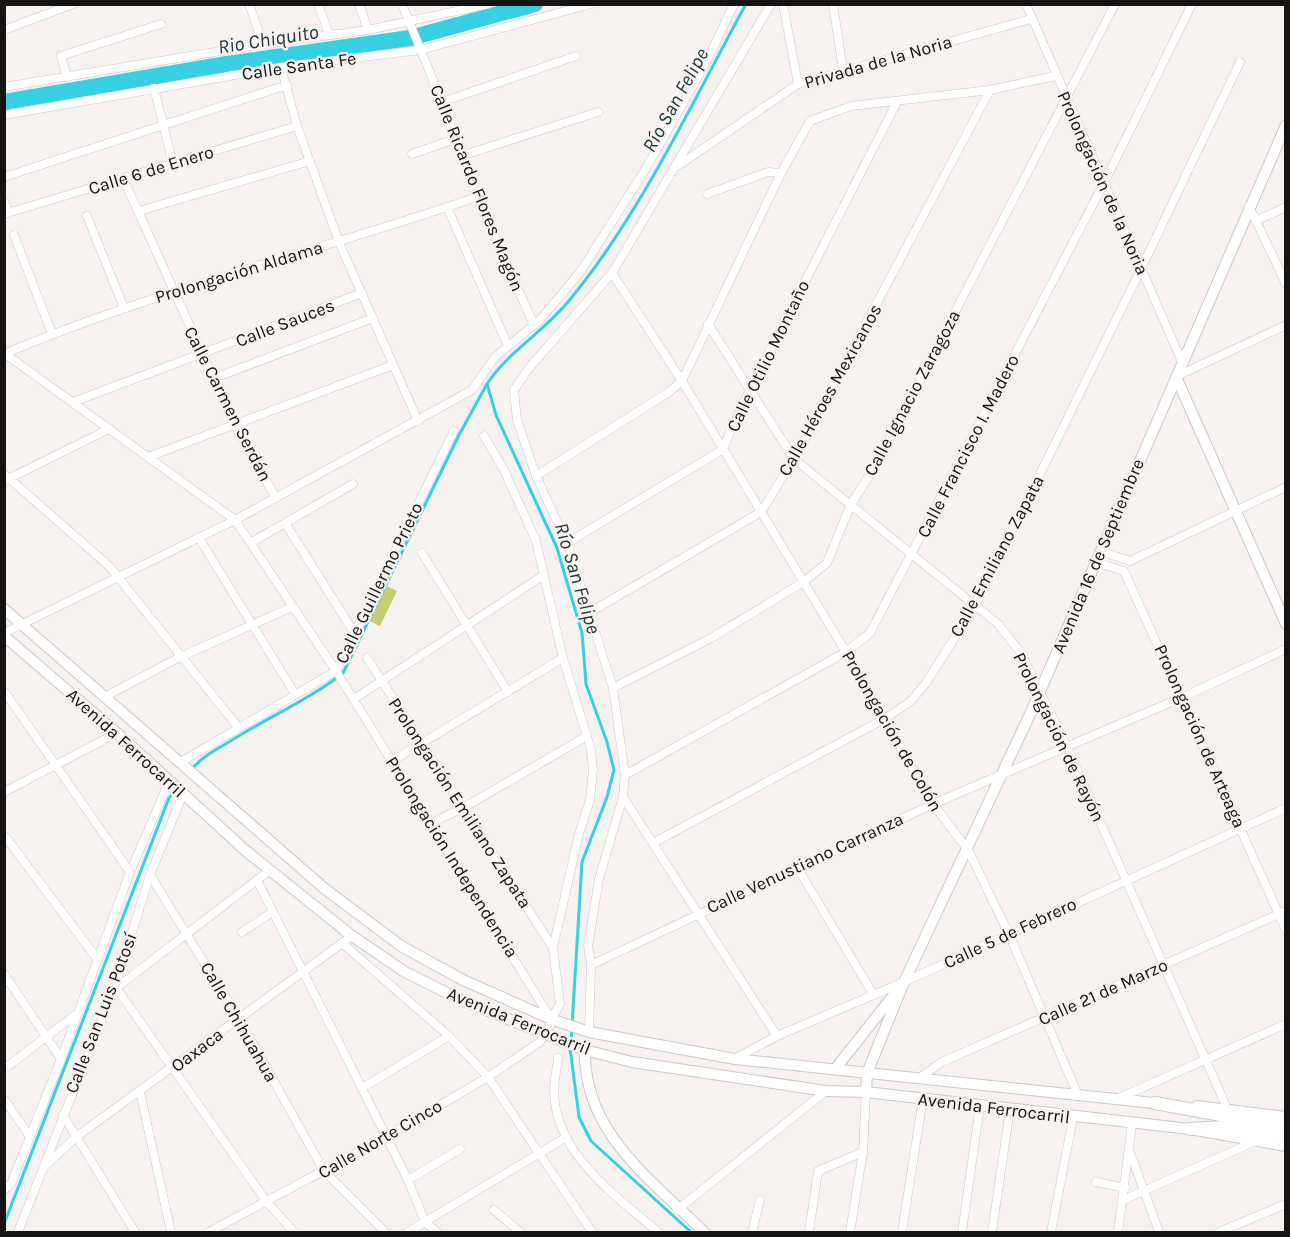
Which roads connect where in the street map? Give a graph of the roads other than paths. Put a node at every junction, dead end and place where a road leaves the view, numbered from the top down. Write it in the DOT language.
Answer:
graph roads {
  1 [pos="73,4"];
  2 [pos="249,4"];
  3 [pos="318,4"];
  4 [pos="359,4"];
  5 [pos="402,4"];
  6 [pos="489,4"];
  7 [pos="591,4"];
  8 [pos="734,4"];
  9 [pos="771,4"];
  10 [pos="783,4"];
  11 [pos="833,4"];
  12 [pos="1026,4"];
  13 [pos="1115,4"];
  14 [pos="1192,4"];
  15 [pos="461,8"];
  16 [pos="1031,19"];
  17 [pos="161,24"];
  18 [pos="410,24"];
  19 [pos="4,30"];
  20 [pos="368,30"];
  21 [pos="329,34"];
  22 [pos="262,44"];
  23 [pos="419,45"];
  24 [pos="576,56"];
  25 [pos="1240,62"];
  26 [pos="281,67"];
  27 [pos="843,70"];
  28 [pos="1055,76"];
  29 [pos="67,77"];
  30 [pos="798,84"];
  31 [pos="287,85"];
  32 [pos="4,87"];
  33 [pos="154,88"];
  34 [pos="990,90"];
  35 [pos="1067,98"];
  36 [pos="442,102"];
  37 [pos="897,102"];
  38 [pos="598,112"];
  39 [pos="4,115"];
  40 [pos="1286,125"];
  41 [pos="297,126"];
  42 [pos="162,127"];
  43 [pos="455,140"];
  44 [pos="412,154"];
  45 [pos="461,156"];
  46 [pos="310,161"];
  47 [pos="173,164"];
  48 [pos="677,167"];
  49 [pos="782,173"];
  50 [pos="4,177"];
  51 [pos="123,178"];
  52 [pos="1105,181"];
  53 [pos="707,194"];
  54 [pos="477,197"];
  55 [pos="4,201"];
  56 [pos="1249,206"];
  57 [pos="447,207"];
  58 [pos="1286,207"];
  59 [pos="139,211"];
  60 [pos="6,214"];
  61 [pos="87,216"];
  62 [pos="1256,221"];
  63 [pos="14,235"];
  64 [pos="339,242"];
  65 [pos="1140,271"];
  66 [pos="612,273"];
  67 [pos="1286,284"];
  68 [pos="172,291"];
  69 [pos="362,293"];
  70 [pos="124,308"];
  71 [pos="373,318"];
  72 [pos="708,324"];
  73 [pos="534,325"];
  74 [pos="1286,326"];
  75 [pos="52,334"];
  76 [pos="508,346"];
  77 [pos="5,354"];
  78 [pos="201,355"];
  79 [pos="1182,362"];
  80 [pos="393,365"];
  81 [pos="1176,377"];
  82 [pos="212,379"];
  83 [pos="682,381"];
  84 [pos="750,389"];
  85 [pos="73,402"];
  86 [pos="418,421"];
  87 [pos="235,426"];
  88 [pos="109,429"];
  89 [pos="454,431"];
  90 [pos="484,436"];
  91 [pos="722,450"];
  92 [pos="148,457"];
  93 [pos="794,459"];
  94 [pos="536,476"];
  95 [pos="6,478"];
  96 [pos="352,484"];
  97 [pos="1286,487"];
  98 [pos="276,498"];
  99 [pos="850,506"];
  100 [pos="1234,511"];
  101 [pos="761,512"];
  102 [pos="236,520"];
  103 [pos="285,523"];
  104 [pos="199,538"];
  105 [pos="252,542"];
  106 [pos="567,543"];
  107 [pos="1100,551"];
  108 [pos="422,553"];
  109 [pos="911,555"];
  110 [pos="1095,562"];
  111 [pos="544,575"];
  112 [pos="118,578"];
  113 [pos="802,583"];
  114 [pos="975,606"];
  115 [pos="292,607"];
  116 [pos="4,609"];
  117 [pos="589,613"];
  118 [pos="1286,624"];
  119 [pos="22,625"];
  120 [pos="467,625"];
  121 [pos="253,626"];
  122 [pos="355,633"];
  123 [pos="4,635"];
  124 [pos="1286,649"];
  125 [pos="846,652"];
  126 [pos="180,657"];
  127 [pos="367,658"];
  128 [pos="563,658"];
  129 [pos="339,675"];
  130 [pos="381,681"];
  131 [pos="613,688"];
  132 [pos="4,691"];
  133 [pos="1040,691"];
  134 [pos="508,692"];
  135 [pos="295,694"];
  136 [pos="106,696"];
  137 [pos="1183,697"];
  138 [pos="354,699"];
  139 [pos="884,719"];
  140 [pos="238,727"];
  141 [pos="117,733"];
  142 [pos="586,736"];
  143 [pos="420,745"];
  144 [pos="1066,747"];
  145 [pos="392,761"];
  146 [pos="57,764"];
  147 [pos="187,768"];
  148 [pos="625,775"];
  149 [pos="1002,776"];
  150 [pos="176,788"];
  151 [pos="4,792"];
  152 [pos="623,797"];
  153 [pos="933,804"];
  154 [pos="463,808"];
  155 [pos="1286,808"];
  156 [pos="431,823"];
  157 [pos="1242,828"];
  158 [pos="4,835"];
  159 [pos="653,843"];
  160 [pos="968,850"];
  161 [pos="797,867"];
  162 [pos="270,870"];
  163 [pos="130,872"];
  164 [pos="150,875"];
  165 [pos="257,880"];
  166 [pos="1125,880"];
  167 [pos="699,912"];
  168 [pos="1282,912"];
  169 [pos="271,913"];
  170 [pos="1286,930"];
  171 [pos="242,932"];
  172 [pos="188,933"];
  173 [pos="1009,934"];
  174 [pos="352,936"];
  175 [pos="342,943"];
  176 [pos="553,948"];
  177 [pos="98,960"];
  178 [pos="1162,964"];
  179 [pos="591,965"];
  180 [pos="301,971"];
  181 [pos="4,974"];
  182 [pos="904,982"];
  183 [pos="116,987"];
  184 [pos="873,994"];
  185 [pos="76,1014"];
  186 [pos="1046,1018"];
  187 [pos="239,1019"];
  188 [pos="551,1019"];
  189 [pos="1286,1024"];
  190 [pos="584,1030"];
  191 [pos="449,1036"];
  192 [pos="546,1036"];
  193 [pos="777,1036"];
  194 [pos="48,1038"];
  195 [pos="581,1049"];
  196 [pos="558,1058"];
  197 [pos="1205,1058"];
  198 [pos="61,1059"];
  199 [pos="735,1059"];
  200 [pos="173,1068"];
  201 [pos="836,1068"];
  202 [pos="4,1069"];
  203 [pos="867,1073"];
  204 [pos="488,1077"];
  205 [pos="922,1077"];
  206 [pos="362,1088"];
  207 [pos="140,1092"];
  208 [pos="826,1092"];
  209 [pos="866,1092"];
  210 [pos="1077,1094"];
  211 [pos="924,1098"];
  212 [pos="1119,1098"];
  213 [pos="4,1099"];
  214 [pos="1155,1103"];
  215 [pos="980,1106"];
  216 [pos="1010,1108"];
  217 [pos="1227,1108"];
  218 [pos="63,1115"];
  219 [pos="1286,1117"];
  220 [pos="1073,1118"];
  221 [pos="1132,1124"];
  222 [pos="1286,1127"];
  223 [pos="1190,1129"];
  224 [pos="29,1135"];
  225 [pos="1286,1135"];
  226 [pos="76,1137"];
  227 [pos="386,1137"];
  228 [pos="565,1138"];
  229 [pos="1256,1142"];
  230 [pos="1286,1146"];
  231 [pos="460,1149"];
  232 [pos="863,1152"];
  233 [pos="1130,1152"];
  234 [pos="539,1155"];
  235 [pos="43,1167"];
  236 [pos="324,1171"];
  237 [pos="408,1180"];
  238 [pos="1096,1182"];
  239 [pos="1125,1188"];
  240 [pos="4,1190"];
  241 [pos="1145,1191"];
  242 [pos="760,1200"];
  243 [pos="1123,1200"];
  244 [pos="266,1201"];
  245 [pos="1286,1204"];
  246 [pos="494,1210"];
  247 [pos="677,1210"];
  248 [pos="425,1222"];
  249 [pos="655,1232"];
  250 [pos="18,1233"];
  251 [pos="135,1233"];
  252 [pos="171,1233"];
  253 [pos="209,1233"];
  254 [pos="294,1233"];
  255 [pos="385,1233"];
  256 [pos="408,1233"];
  257 [pos="437,1233"];
  258 [pos="520,1233"];
  259 [pos="592,1233"];
  260 [pos="704,1233"];
  261 [pos="752,1233"];
  262 [pos="809,1233"];
  263 [pos="850,1233"];
  264 [pos="902,1233"];
  265 [pos="962,1233"];
  266 [pos="992,1233"];
  267 [pos="1051,1233"];
  268 [pos="1118,1233"];
  269 [pos="1159,1233"];
  270 [pos="1219,1233"];
  1 -- 19 [label="street"];
  2 -- 22 [label="street"];
  3 -- 21 [label="street"];
  4 -- 20 [label="street"];
  5 -- 18 [label="street"];
  6 -- 15 [label="street"];
  7 -- 23 [label="street, Calle Santa Fe"];
  8 -- 73 [label="street"];
  9 -- 48 [label="street"];
  10 -- 30 [label="street"];
  11 -- 27 [label="street"];
  12 -- 16 [label="street, Prolongación de la Noria"];
  13 -- 35 [label="street, Calle Ignacio Zaragoza"];
  14 -- 52 [label="street, Calle Francisco I. Madero"];
  15 -- 18 [label="street"];
  16 -- 27 [label="street, Privada de la Noria"];
  16 -- 28 [label="street, Prolongación de la Noria"];
  17 -- 29 [label="street"];
  18 -- 20 [label="street"];
  18 -- 23 [label="street, Calle Ricardo Flores Magón"];
  20 -- 21 [label="street"];
  21 -- 22 [label="street"];
  22 -- 29 [label="street"];
  23 -- 26 [label="street, Calle Santa Fe"];
  23 -- 36 [label="street, Calle Ricardo Flores Magón"];
  24 -- 36 [label="street"];
  25 -- 65 [label="street, Calle Emiliano Zapata"];
  26 -- 31 [label="street"];
  26 -- 33 [label="street, Calle Santa Fe"];
  27 -- 30 [label="street, Privada de la Noria"];
  28 -- 34 [label="street"];
  28 -- 35 [label="street, Prolongación de la Noria"];
  29 -- 32 [label="street"];
  30 -- 48 [label="street, Privada de la Noria"];
  31 -- 41 [label="street"];
  31 -- 42 [label="street"];
  33 -- 39 [label="street, Calle Santa Fe"];
  33 -- 42 [label="street"];
  34 -- 37 [label="street"];
  34 -- 93 [label="street, Calle Héroes Mexicanos"];
  35 -- 52 [label="street, Prolongación de la Noria"];
  35 -- 99 [label="street, Calle Ignacio Zaragoza"];
  36 -- 43 [label="street, Calle Ricardo Flores Magón"];
  37 -- 49 [label="street"];
  37 -- 84 [label="street, Calle Otilio Montaño"];
  38 -- 45 [label="street"];
  40 -- 56 [label="main road, Avenida 16 de Septiembre"];
  41 -- 46 [label="street"];
  41 -- 47 [label="street, Calle 6 de Enero"];
  42 -- 47 [label="street"];
  42 -- 50 [label="street"];
  43 -- 44 [label="street"];
  43 -- 45 [label="street, Calle Ricardo Flores Magón"];
  45 -- 54 [label="street, Calle Ricardo Flores Magón"];
  46 -- 59 [label="street"];
  46 -- 64 [label="street"];
  47 -- 51 [label="street, Calle 6 de Enero"];
  48 -- 66 [label="street"];
  49 -- 53 [label="street"];
  49 -- 72 [label="street"];
  51 -- 59 [label="street, Calle Carmen Serdán"];
  51 -- 60 [label="street, Calle 6 de Enero"];
  52 -- 65 [label="street, Prolongación de la Noria"];
  52 -- 109 [label="street, Calle Francisco I. Madero"];
  54 -- 57 [label="street, Prolongación Aldama"];
  54 -- 73 [label="street, Calle Ricardo Flores Magón"];
  55 -- 60 [label="street"];
  56 -- 62 [label="street"];
  56 -- 79 [label="main road, Avenida 16 de Septiembre"];
  57 -- 64 [label="street, Prolongación Aldama"];
  57 -- 76 [label="street"];
  58 -- 62 [label="street"];
  59 -- 68 [label="street, Calle Carmen Serdán"];
  61 -- 70 [label="street"];
  62 -- 67 [label="street"];
  63 -- 75 [label="street"];
  64 -- 68 [label="street, Prolongación Aldama"];
  64 -- 69 [label="street"];
  65 -- 79 [label="street, Prolongación de la Noria"];
  65 -- 114 [label="street, Calle Emiliano Zapata"];
  66 -- 83 [label="street, Prolongación de Colón"];
  66 -- 94 [label="street"];
  68 -- 70 [label="street, Prolongación Aldama"];
  68 -- 78 [label="street, Calle Carmen Serdán"];
  69 -- 71 [label="street"];
  69 -- 78 [label="street, Calle Sauces"];
  70 -- 75 [label="street, Prolongación Aldama"];
  71 -- 80 [label="street"];
  71 -- 82 [label="street"];
  72 -- 83 [label="street"];
  72 -- 84 [label="street, Prolongación de Rayón"];
  73 -- 76 [label="street"];
  74 -- 81 [label="street"];
  75 -- 77 [label="street, Prolongación Aldama"];
  76 -- 86 [label="street"];
  77 -- 85 [label="street, Prolongación Independencia"];
  78 -- 82 [label="street, Calle Carmen Serdán"];
  78 -- 85 [label="street, Calle Sauces"];
  79 -- 81 [label="main road, Avenida 16 de Septiembre"];
  80 -- 86 [label="street"];
  80 -- 87 [label="street"];
  81 -- 100 [label="main road"];
  81 -- 107 [label="main road, Avenida 16 de Septiembre"];
  82 -- 87 [label="street, Calle Carmen Serdán"];
  83 -- 91 [label="street, Prolongación de Colón"];
  83 -- 94 [label="street"];
  84 -- 91 [label="street, Calle Otilio Montaño"];
  84 -- 93 [label="street, Prolongación de Rayón"];
  85 -- 88 [label="street, Prolongación Independencia"];
  86 -- 98 [label="street"];
  87 -- 92 [label="street"];
  87 -- 98 [label="street, Calle Carmen Serdán"];
  88 -- 92 [label="street, Prolongación Independencia"];
  88 -- 95 [label="street"];
  89 -- 122 [label="street, Calle Guillermo Prieto"];
  90 -- 111 [label="street"];
  91 -- 101 [label="street, Prolongación de Colón"];
  91 -- 106 [label="street, Calle Otilio Montaño"];
  92 -- 102 [label="street, Prolongación Independencia"];
  93 -- 99 [label="street, Prolongación de Rayón"];
  93 -- 101 [label="street, Calle Héroes Mexicanos"];
  94 -- 106 [label="street"];
  95 -- 112 [label="street"];
  96 -- 103 [label="street"];
  97 -- 100 [label="street"];
  98 -- 102 [label="street"];
  99 -- 109 [label="street, Prolongación de Rayón"];
  99 -- 113 [label="street, Calle Ignacio Zaragoza"];
  100 -- 107 [label="street"];
  100 -- 118 [label="main road"];
  101 -- 113 [label="street, Prolongación de Colón"];
  101 -- 117 [label="street, Calle Héroes Mexicanos"];
  102 -- 104 [label="street"];
  102 -- 105 [label="street, Prolongación Independencia"];
  103 -- 105 [label="street"];
  103 -- 122 [label="street"];
  104 -- 112 [label="street"];
  104 -- 121 [label="street"];
  105 -- 115 [label="street, Prolongación Independencia"];
  106 -- 117 [label="street"];
  107 -- 110 [label="main road, Avenida 16 de Septiembre"];
  108 -- 120 [label="street"];
  109 -- 114 [label="street, Prolongación de Rayón"];
  109 -- 125 [label="street, Calle Francisco I. Madero"];
  110 -- 133 [label="main road, Avenida 16 de Septiembre"];
  110 -- 137 [label="street, Prolongación de Arteaga"];
  111 -- 120 [label="street"];
  111 -- 128 [label="street"];
  112 -- 119 [label="street"];
  112 -- 126 [label="street"];
  113 -- 125 [label="street, Prolongación de Colón"];
  113 -- 131 [label="street, Calle Ignacio Zaragoza"];
  114 -- 133 [label="street, Prolongación de Rayón"];
  114 -- 139 [label="street, Calle Emiliano Zapata"];
  115 -- 121 [label="street"];
  115 -- 129 [label="street, Prolongación Independencia"];
  116 -- 119 [label="main road, Avenida Ferrocarril"];
  117 -- 131 [label="street"];
  119 -- 123 [label="street"];
  119 -- 136 [label="main road, Avenida Ferrocarril"];
  120 -- 130 [label="street"];
  120 -- 134 [label="street"];
  121 -- 126 [label="street"];
  121 -- 135 [label="street"];
  122 -- 129 [label="street, Calle Guillermo Prieto"];
  123 -- 141 [label="main road, Avenida Ferrocarril"];
  124 -- 137 [label="street, Calle Venustiano Carranza"];
  125 -- 139 [label="street, Prolongación de Colón"];
  125 -- 148 [label="street, Calle Francisco I. Madero"];
  126 -- 136 [label="street"];
  126 -- 140 [label="street"];
  127 -- 130 [label="street, Prolongación Emiliano Zapata"];
  128 -- 134 [label="street"];
  128 -- 142 [label="street"];
  129 -- 135 [label="street, Calle Guillermo Prieto"];
  129 -- 138 [label="street, Prolongación Independencia"];
  130 -- 138 [label="street"];
  130 -- 143 [label="street, Prolongación Emiliano Zapata"];
  131 -- 148 [label="street"];
  132 -- 146 [label="street"];
  133 -- 144 [label="street, Prolongación de Rayón"];
  133 -- 149 [label="main road, Avenida 16 de Septiembre"];
  134 -- 143 [label="street"];
  135 -- 140 [label="street, Calle Guillermo Prieto"];
  136 -- 147 [label="main road, Avenida Ferrocarril"];
  137 -- 144 [label="street, Calle Venustiano Carranza"];
  137 -- 157 [label="street, Prolongación de Arteaga"];
  138 -- 145 [label="street, Prolongación Independencia"];
  139 -- 153 [label="street, Prolongación de Colón"];
  139 -- 159 [label="street, Calle Emiliano Zapata"];
  140 -- 147 [label="street, Calle Guillermo Prieto"];
  141 -- 146 [label="street"];
  141 -- 150 [label="main road, Avenida Ferrocarril"];
  142 -- 154 [label="street"];
  142 -- 176 [label="street"];
  143 -- 145 [label="street"];
  143 -- 154 [label="street, Prolongación Emiliano Zapata"];
  144 -- 149 [label="street, Calle Venustiano Carranza"];
  144 -- 166 [label="street, Prolongación de Rayón"];
  145 -- 156 [label="street, Prolongación Independencia"];
  146 -- 151 [label="street"];
  146 -- 163 [label="street"];
  147 -- 188 [label="main road, Avenida Ferrocarril"];
  148 -- 152 [label="street"];
  149 -- 153 [label="street, Calle Venustiano Carranza"];
  149 -- 160 [label="main road, Avenida 16 de Septiembre"];
  150 -- 162 [label="main road, Avenida Ferrocarril"];
  150 -- 163 [label="street, Calle San Luis Potosí"];
  150 -- 164 [label="street, Calle San Luis Potosí"];
  152 -- 159 [label="street"];
  152 -- 179 [label="street"];
  153 -- 160 [label="street, Prolongación de Colón"];
  153 -- 161 [label="street, Calle Venustiano Carranza"];
  154 -- 156 [label="street"];
  154 -- 176 [label="street, Prolongación Emiliano Zapata"];
  155 -- 157 [label="street, Calle 5 de Febrero"];
  156 -- 188 [label="street, Prolongación Independencia"];
  157 -- 166 [label="street, Calle 5 de Febrero"];
  157 -- 168 [label="street, Prolongación de Arteaga"];
  158 -- 177 [label="street"];
  159 -- 167 [label="street"];
  160 -- 173 [label="street, Prolongación de Colón"];
  160 -- 182 [label="main road, Avenida 16 de Septiembre"];
  161 -- 167 [label="street, Calle Venustiano Carranza"];
  161 -- 184 [label="street"];
  162 -- 165 [label="street"];
  162 -- 174 [label="main road, Avenida Ferrocarril"];
  163 -- 177 [label="street, Calle San Luis Potosí"];
  164 -- 172 [label="street, Calle Chihuahua"];
  164 -- 183 [label="street, Calle San Luis Potosí"];
  165 -- 169 [label="street"];
  165 -- 172 [label="street"];
  166 -- 173 [label="street, Calle 5 de Febrero"];
  166 -- 178 [label="street, Prolongación de Rayón"];
  167 -- 179 [label="street, Calle Venustiano Carranza"];
  167 -- 193 [label="street"];
  168 -- 170 [label="street, Prolongación de Arteaga"];
  168 -- 178 [label="street, Calle 21 de Marzo"];
  169 -- 171 [label="street"];
  169 -- 180 [label="street"];
  172 -- 183 [label="street"];
  172 -- 187 [label="street, Calle Chihuahua"];
  173 -- 182 [label="street, Calle 5 de Febrero"];
  173 -- 186 [label="street, Prolongación de Colón"];
  174 -- 175 [label="street, Oaxaca"];
  174 -- 192 [label="main road, Avenida Ferrocarril"];
  175 -- 180 [label="street, Oaxaca"];
  175 -- 191 [label="street"];
  176 -- 188 [label="street"];
  177 -- 185 [label="street, Calle San Luis Potosí"];
  178 -- 186 [label="street, Calle 21 de Marzo"];
  178 -- 197 [label="street, Prolongación de Rayón"];
  179 -- 190 [label="street"];
  180 -- 187 [label="street, Oaxaca"];
  180 -- 206 [label="street"];
  181 -- 194 [label="street"];
  182 -- 184 [label="street, Calle 5 de Febrero"];
  182 -- 201 [label="main road, Avenida 16 de Septiembre"];
  182 -- 203 [label="main road, Avenida 16 de Septiembre"];
  183 -- 200 [label="street"];
  183 -- 218 [label="street, Calle San Luis Potosí"];
  184 -- 193 [label="street, Calle 5 de Febrero"];
  185 -- 194 [label="street"];
  185 -- 198 [label="street, Calle San Luis Potosí"];
  186 -- 205 [label="street, Calle 21 de Marzo"];
  186 -- 210 [label="street, Prolongación de Colón"];
  187 -- 200 [label="street, Oaxaca"];
  187 -- 236 [label="street, Calle Chihuahua"];
  188 -- 190 [label="main road, Avenida Ferrocarril"];
  188 -- 192 [label="street"];
  189 -- 197 [label="street"];
  190 -- 199 [label="main road, Avenida Ferrocarril"];
  191 -- 204 [label="street"];
  191 -- 206 [label="street"];
  192 -- 195 [label="main road, Avenida Ferrocarril"];
  192 -- 204 [label="street, Calle Norte Cinco"];
  193 -- 199 [label="street, Calle 5 de Febrero"];
  194 -- 198 [label="street"];
  194 -- 202 [label="street"];
  195 -- 208 [label="main road, Avenida Ferrocarril"];
  195 -- 247 [label="main road"];
  196 -- 228 [label="street"];
  197 -- 212 [label="street"];
  197 -- 217 [label="street, Prolongación de Rayón"];
  198 -- 224 [label="street, Calle San Luis Potosí"];
  199 -- 201 [label="main road, Avenida Ferrocarril"];
  200 -- 207 [label="street, Oaxaca"];
  200 -- 244 [label="street"];
  201 -- 203 [label="main road, Avenida Ferrocarril"];
  203 -- 205 [label="main road, Avenida Ferrocarril"];
  203 -- 209 [label="main road, Avenida 16 de Septiembre"];
  204 -- 227 [label="street, Calle Norte Cinco"];
  204 -- 234 [label="street"];
  205 -- 210 [label="main road, Avenida Ferrocarril"];
  206 -- 227 [label="street"];
  207 -- 226 [label="street, Oaxaca"];
  207 -- 252 [label="street"];
  208 -- 209 [label="main road, Avenida Ferrocarril"];
  208 -- 247 [label="street"];
  209 -- 211 [label="main road, Avenida Ferrocarril"];
  209 -- 232 [label="street"];
  210 -- 212 [label="main road, Avenida Ferrocarril"];
  211 -- 215 [label="main road, Avenida Ferrocarril"];
  211 -- 264 [label="street"];
  212 -- 214 [label="main road, Avenida Ferrocarril"];
  213 -- 224 [label="street"];
  214 -- 217 [label="main road, Avenida Ferrocarril"];
  214 -- 222 [label="main road, Avenida Ferrocarril"];
  215 -- 216 [label="main road, Avenida Ferrocarril"];
  215 -- 265 [label="street"];
  216 -- 220 [label="main road, Avenida Ferrocarril"];
  216 -- 266 [label="street"];
  217 -- 219 [label="main road, Avenida Ferrocarril"];
  218 -- 226 [label="street"];
  218 -- 235 [label="street, Calle San Luis Potosí"];
  220 -- 221 [label="main road, Avenida Ferrocarril"];
  220 -- 267 [label="street"];
  221 -- 223 [label="main road, Avenida Ferrocarril"];
  221 -- 233 [label="street"];
  223 -- 225 [label="main road, Avenida Ferrocarril"];
  223 -- 229 [label="main road, Avenida Ferrocarril"];
  224 -- 240 [label="street, Calle San Luis Potosí"];
  226 -- 235 [label="street, Oaxaca"];
  226 -- 251 [label="street"];
  227 -- 236 [label="street, Calle Norte Cinco"];
  227 -- 237 [label="street"];
  228 -- 234 [label="street"];
  228 -- 249 [label="street"];
  229 -- 230 [label="main road, Avenida Ferrocarril"];
  229 -- 241 [label="street"];
  231 -- 237 [label="street"];
  232 -- 262 [label="street"];
  232 -- 263 [label="street"];
  233 -- 239 [label="street"];
  233 -- 241 [label="street"];
  234 -- 248 [label="street"];
  234 -- 259 [label="street"];
  235 -- 250 [label="street, Calle San Luis Potosí"];
  236 -- 244 [label="street, Calle Norte Cinco"];
  236 -- 255 [label="street, Calle Chihuahua"];
  237 -- 248 [label="street"];
  238 -- 239 [label="street"];
  239 -- 243 [label="street"];
  241 -- 243 [label="street"];
  241 -- 269 [label="street"];
  242 -- 261 [label="street"];
  243 -- 268 [label="street"];
  244 -- 253 [label="street, Calle Norte Cinco"];
  244 -- 254 [label="street"];
  245 -- 270 [label="street"];
  246 -- 258 [label="street"];
  247 -- 260 [label="main road"];
  248 -- 256 [label="street"];
  248 -- 257 [label="street"];
}
